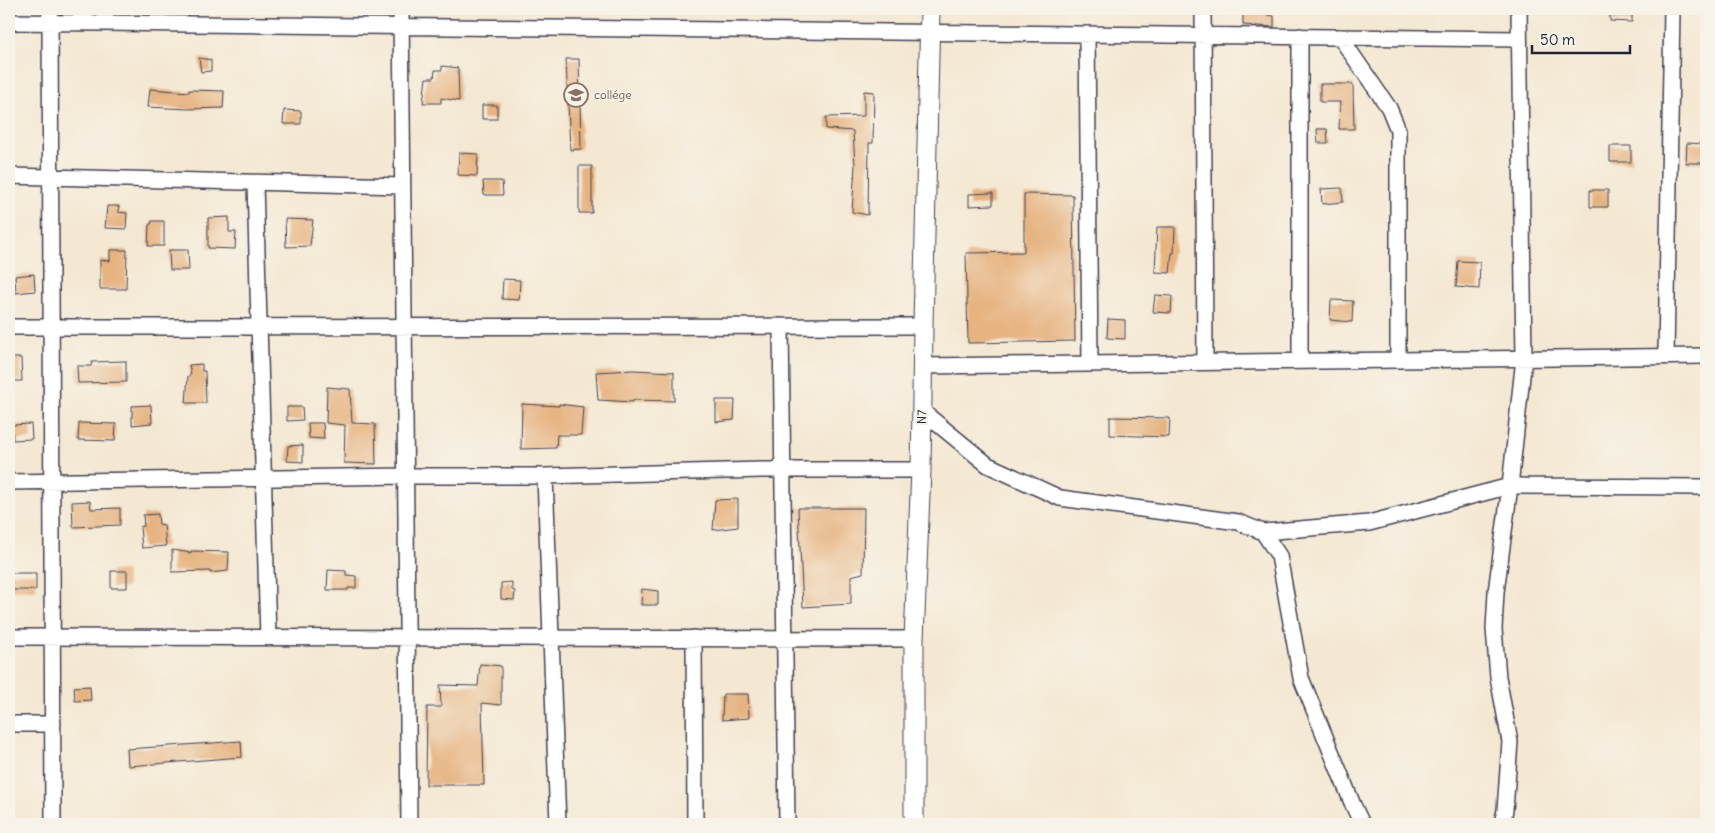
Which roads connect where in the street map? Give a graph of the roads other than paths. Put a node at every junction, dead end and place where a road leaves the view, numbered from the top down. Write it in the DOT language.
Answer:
graph roads {
  1 [pos="401,9"];
  2 [pos="930,9"];
  3 [pos="1203,9"];
  4 [pos="1519,9"];
  5 [pos="1672,9"];
  6 [pos="50,15"];
  7 [pos="9,22"];
  8 [pos="401,26"];
  9 [pos="930,32"];
  10 [pos="1087,34"];
  11 [pos="1204,35"];
  12 [pos="1300,36"];
  13 [pos="1340,37"];
  14 [pos="1519,39"];
  15 [pos="9,176"];
  16 [pos="51,177"];
  17 [pos="255,182"];
  18 [pos="402,186"];
  19 [pos="259,326"];
  20 [pos="404,326"];
  21 [pos="781,326"];
  22 [pos="923,326"];
  23 [pos="9,327"];
  24 [pos="51,327"];
  25 [pos="1666,356"];
  26 [pos="1706,356"];
  27 [pos="1524,358"];
  28 [pos="1398,360"];
  29 [pos="1300,361"];
  30 [pos="1205,362"];
  31 [pos="1090,364"];
  32 [pos="922,366"];
  33 [pos="922,410"];
  34 [pos="783,470"];
  35 [pos="922,470"];
  36 [pos="405,476"];
  37 [pos="545,476"];
  38 [pos="264,478"];
  39 [pos="9,482"];
  40 [pos="51,482"];
  41 [pos="1510,486"];
  42 [pos="1706,488"];
  43 [pos="1264,532"];
  44 [pos="9,637"];
  45 [pos="52,637"];
  46 [pos="551,637"];
  47 [pos="268,638"];
  48 [pos="407,638"];
  49 [pos="694,638"];
  50 [pos="785,638"];
  51 [pos="914,639"];
  52 [pos="9,724"];
  53 [pos="53,724"];
  54 [pos="54,824"];
  55 [pos="409,824"];
  56 [pos="558,824"];
  57 [pos="695,824"];
  58 [pos="787,824"];
  59 [pos="914,824"];
  60 [pos="1362,824"];
  61 [pos="1502,824"];
  1 -- 8 [label="street"];
  2 -- 9 [label="main road, N7"];
  3 -- 11 [label="street"];
  4 -- 14 [label="street"];
  5 -- 25 [label="street"];
  6 -- 7 [label="street"];
  6 -- 8 [label="street"];
  6 -- 16 [label="street"];
  8 -- 9 [label="street"];
  8 -- 18 [label="street"];
  9 -- 10 [label="street"];
  9 -- 22 [label="main road, N7"];
  10 -- 11 [label="street"];
  10 -- 31 [label="street"];
  11 -- 12 [label="street"];
  11 -- 30 [label="street"];
  12 -- 13 [label="street"];
  12 -- 29 [label="street"];
  13 -- 14 [label="street"];
  13 -- 28 [label="street"];
  14 -- 27 [label="street"];
  15 -- 16 [label="street"];
  16 -- 17 [label="street"];
  16 -- 24 [label="street"];
  17 -- 18 [label="street"];
  17 -- 19 [label="street"];
  18 -- 20 [label="street"];
  19 -- 20 [label="street"];
  19 -- 24 [label="street"];
  19 -- 38 [label="street"];
  20 -- 21 [label="street"];
  20 -- 36 [label="street"];
  21 -- 22 [label="street"];
  21 -- 34 [label="street"];
  22 -- 32 [label="main road, N7"];
  23 -- 24 [label="street"];
  24 -- 40 [label="street"];
  25 -- 26 [label="street"];
  25 -- 27 [label="street"];
  27 -- 28 [label="street"];
  27 -- 41 [label="street"];
  28 -- 29 [label="street"];
  29 -- 30 [label="street"];
  30 -- 31 [label="street"];
  31 -- 32 [label="street"];
  32 -- 33 [label="main road, N7"];
  33 -- 35 [label="main road, N7"];
  33 -- 43 [label="street"];
  34 -- 35 [label="street"];
  34 -- 37 [label="street"];
  34 -- 50 [label="street"];
  35 -- 51 [label="main road, N7"];
  36 -- 37 [label="street"];
  36 -- 38 [label="street"];
  36 -- 48 [label="street"];
  37 -- 46 [label="street"];
  38 -- 40 [label="street"];
  38 -- 47 [label="street"];
  39 -- 40 [label="street"];
  40 -- 45 [label="street"];
  41 -- 42 [label="street"];
  41 -- 43 [label="street"];
  41 -- 61 [label="street"];
  43 -- 60 [label="street"];
  44 -- 45 [label="street"];
  45 -- 47 [label="street"];
  45 -- 53 [label="street"];
  46 -- 48 [label="street"];
  46 -- 49 [label="street"];
  46 -- 56 [label="street"];
  47 -- 48 [label="street"];
  48 -- 55 [label="street"];
  49 -- 50 [label="street"];
  49 -- 57 [label="street"];
  50 -- 51 [label="street"];
  50 -- 58 [label="street"];
  51 -- 59 [label="main road, N7"];
  52 -- 53 [label="street"];
  53 -- 54 [label="street"];
}
